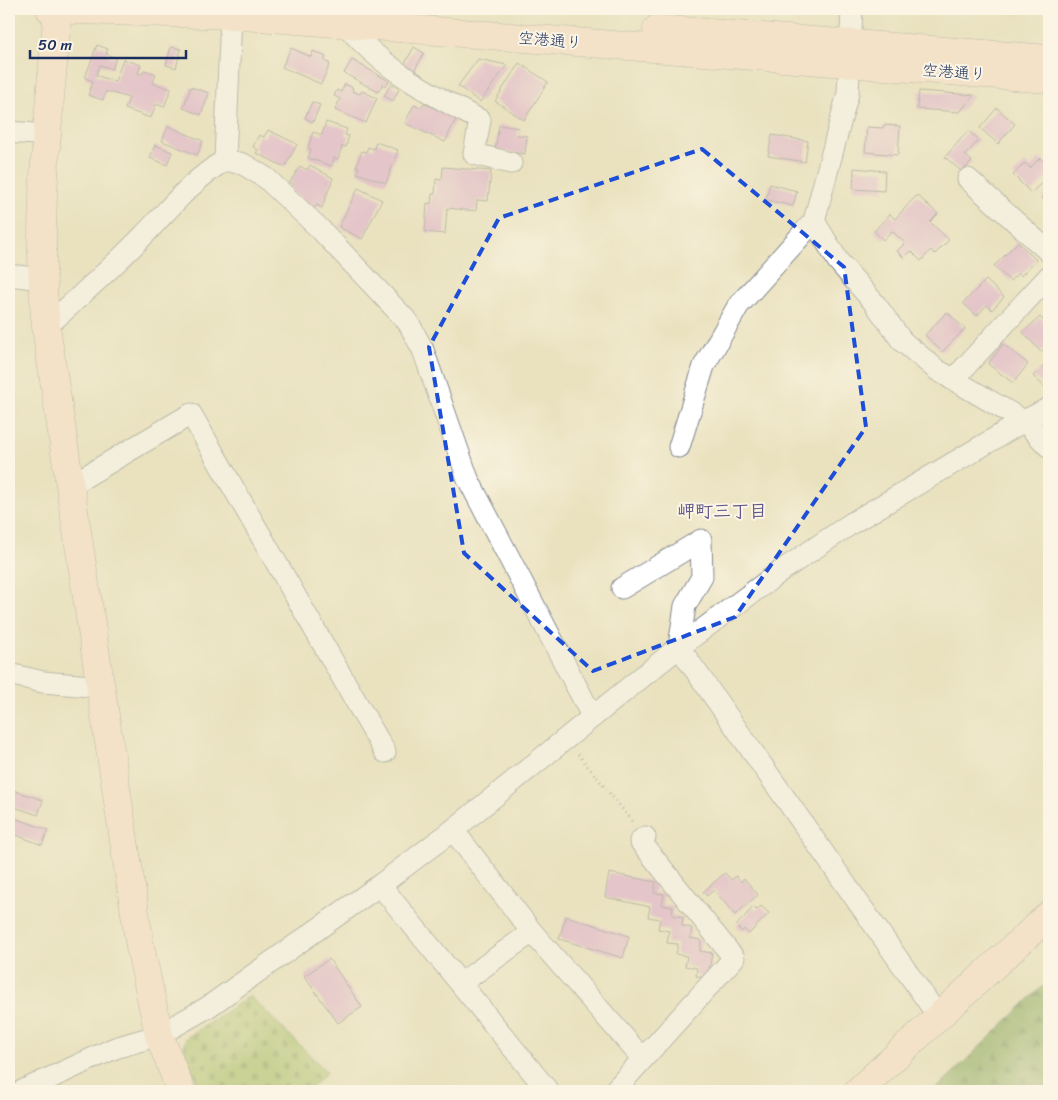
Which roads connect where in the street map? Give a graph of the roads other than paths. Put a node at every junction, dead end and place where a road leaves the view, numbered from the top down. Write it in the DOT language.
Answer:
graph roads {
  1 [pos="50,9"];
  2 [pos="58,9"];
  3 [pos="388,9"];
  4 [pos="852,9"];
  5 [pos="231,15"];
  6 [pos="345,23"];
  7 [pos="850,54"];
  8 [pos="1049,59"];
  9 [pos="1049,79"];
  10 [pos="9,132"];
  11 [pos="47,135"];
  12 [pos="225,160"];
  13 [pos="512,163"];
  14 [pos="968,180"];
  15 [pos="814,222"];
  16 [pos="1049,252"];
  17 [pos="9,275"];
  18 [pos="1049,276"];
  19 [pos="41,279"];
  20 [pos="46,327"];
  21 [pos="953,380"];
  22 [pos="1049,408"];
  23 [pos="1024,421"];
  24 [pos="679,447"];
  25 [pos="1049,447"];
  26 [pos="71,484"];
  27 [pos="622,588"];
  28 [pos="679,647"];
  29 [pos="9,674"];
  30 [pos="102,687"];
  31 [pos="592,716"];
  32 [pos="385,752"];
  33 [pos="453,830"];
  34 [pos="645,836"];
  35 [pos="380,886"];
  36 [pos="1049,915"];
  37 [pos="532,932"];
  38 [pos="461,983"];
  39 [pos="938,1016"];
  40 [pos="159,1035"];
  41 [pos="642,1058"];
  42 [pos="22,1091"];
  43 [pos="181,1091"];
  44 [pos="548,1091"];
  45 [pos="614,1091"];
  46 [pos="858,1091"];
  1 -- 2 [label="street, 空港通り"];
  2 -- 5 [label="street, 空港通り"];
  2 -- 11 [label="street"];
  3 -- 7 [label="street, 空港通り"];
  4 -- 7 [label="street"];
  5 -- 6 [label="street, 空港通り"];
  5 -- 12 [label="street"];
  6 -- 7 [label="street, 空港通り"];
  6 -- 13 [label="street"];
  7 -- 8 [label="street, 空港通り"];
  7 -- 9 [label="street, 空港通り"];
  7 -- 15 [label="street"];
  10 -- 11 [label="street"];
  11 -- 19 [label="street"];
  12 -- 20 [label="street"];
  12 -- 31 [label="street"];
  14 -- 16 [label="street"];
  15 -- 21 [label="street"];
  15 -- 24 [label="street"];
  17 -- 19 [label="street"];
  18 -- 21 [label="street"];
  19 -- 20 [label="street"];
  20 -- 26 [label="street"];
  21 -- 23 [label="street"];
  22 -- 23 [label="street"];
  23 -- 25 [label="street"];
  23 -- 28 [label="street"];
  26 -- 30 [label="street"];
  26 -- 32 [label="street"];
  27 -- 28 [label="street"];
  28 -- 31 [label="street"];
  28 -- 39 [label="street"];
  29 -- 30 [label="street"];
  30 -- 40 [label="street"];
  31 -- 33 [label="street"];
  33 -- 35 [label="street"];
  33 -- 37 [label="street"];
  34 -- 41 [label="street"];
  35 -- 38 [label="street"];
  35 -- 40 [label="street"];
  36 -- 39 [label="street"];
  37 -- 38 [label="street"];
  37 -- 41 [label="street"];
  38 -- 44 [label="street"];
  39 -- 46 [label="street"];
  40 -- 42 [label="street"];
  40 -- 43 [label="street"];
  41 -- 45 [label="street"];
}
